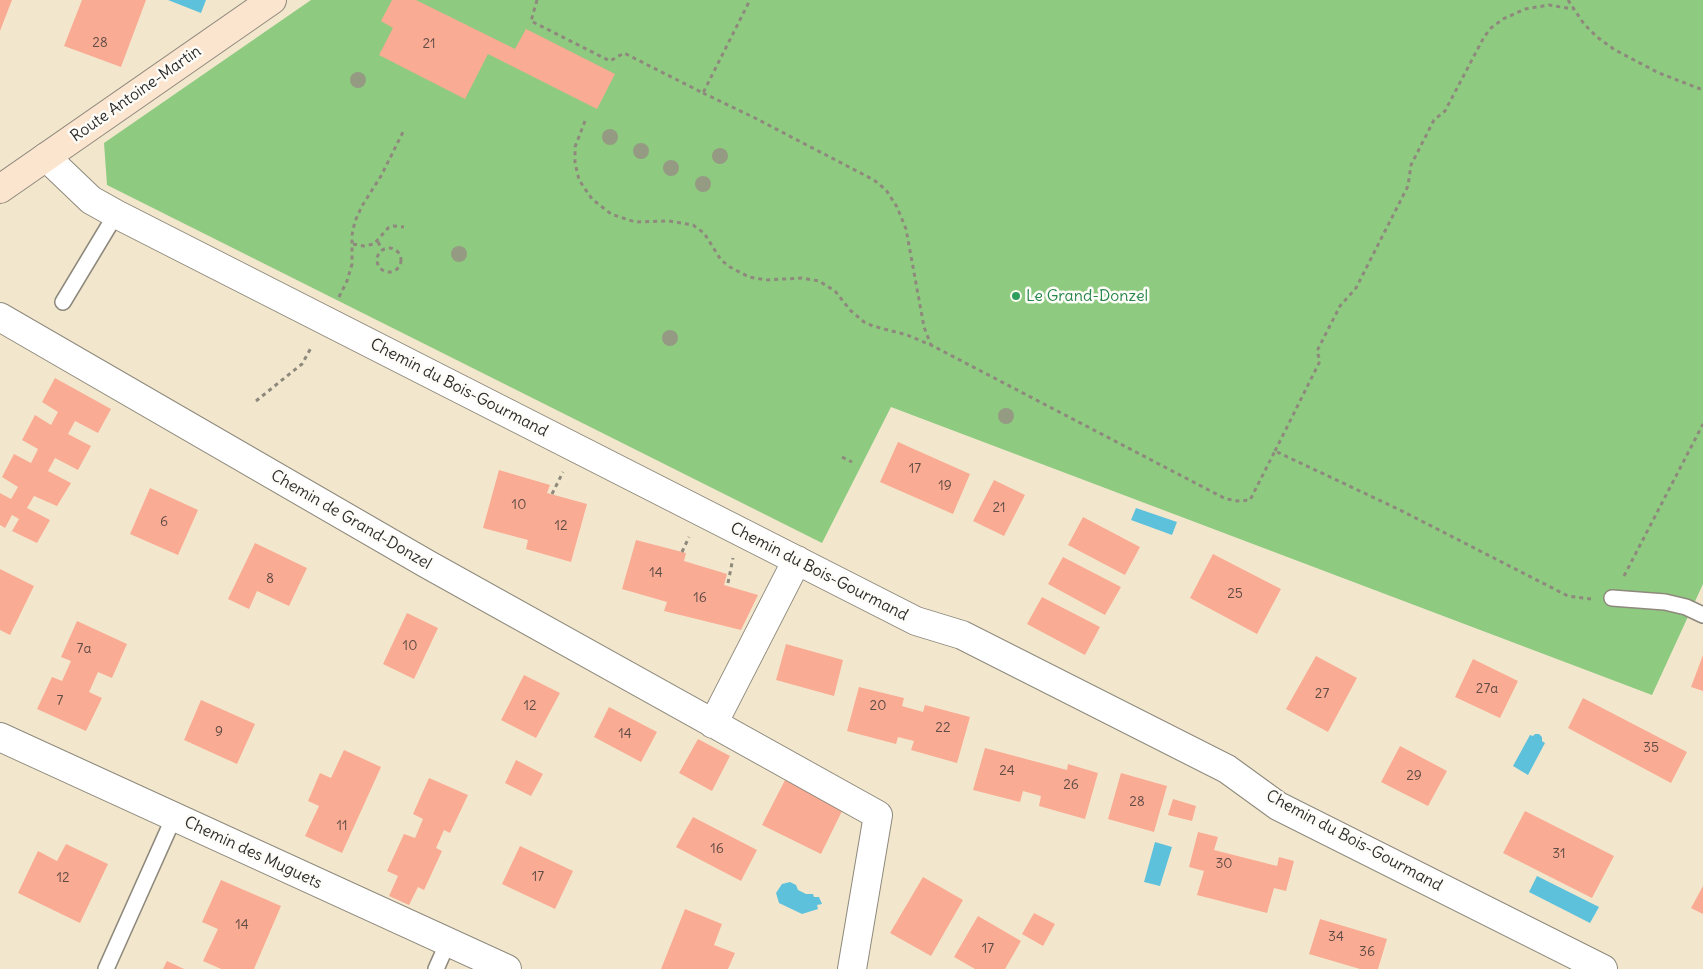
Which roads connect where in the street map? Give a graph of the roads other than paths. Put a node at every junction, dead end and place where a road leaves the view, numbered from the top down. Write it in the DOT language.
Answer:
graph roads {
  1 [pos="266,2"];
  2 [pos="46,157"];
  3 [pos="0,189"];
  4 [pos="116,214"];
  5 [pos="63,302"];
  6 [pos="0,317"];
  7 [pos="798,560"];
  8 [pos="1612,598"];
  9 [pos="1703,615"];
  10 [pos="709,721"];
  11 [pos="0,737"];
  12 [pos="174,817"];
  13 [pos="448,942"];
  14 [pos="106,969"];
  15 [pos="436,969"];
  16 [pos="507,969"];
  17 [pos="852,969"];
  18 [pos="1603,969"];
  1 -- 2 [label="street, Route Antoine-Martin"];
  2 -- 3 [label="street, Route Antoine-Martin"];
  2 -- 4 [label="street, Chemin du Bois-Gourmand"];
  4 -- 5 [label="lane"];
  4 -- 7 [label="street, Chemin du Bois-Gourmand"];
  6 -- 10 [label="street, Chemin de Grand-Donzel"];
  7 -- 10 [label="street"];
  7 -- 18 [label="street, Chemin du Bois-Gourmand"];
  8 -- 9 [label="lane"];
  10 -- 17 [label="street, Chemin de Grand-Donzel"];
  11 -- 12 [label="street, Chemin des Muguets"];
  12 -- 13 [label="street, Chemin des Muguets"];
  12 -- 14 [label="lane"];
  13 -- 15 [label="lane"];
  13 -- 16 [label="street, Chemin des Muguets"];
}
